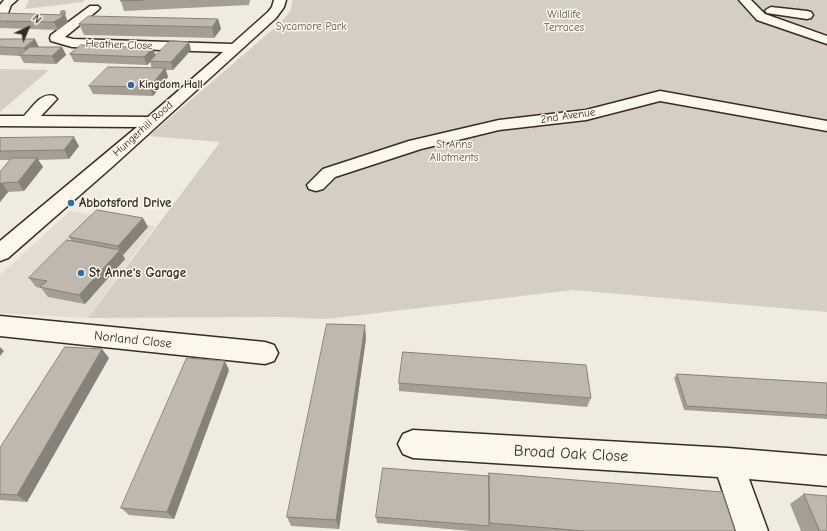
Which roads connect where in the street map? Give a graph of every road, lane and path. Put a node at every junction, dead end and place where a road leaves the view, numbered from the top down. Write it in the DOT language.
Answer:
graph roads {
  1 [pos="280,0"];
  2 [pos="750,5"];
  3 [pos="94,8"];
  4 [pos="807,15"];
  5 [pos="77,20"];
  6 [pos="101,20"];
  7 [pos="827,40"];
  8 [pos="233,48"];
  9 [pos="49,99"];
  10 [pos="0,121"];
  11 [pos="28,121"];
  12 [pos="150,122"];
  13 [pos="827,126"];
  14 [pos="316,185"];
  15 [pos="0,253"];
  16 [pos="0,326"];
  17 [pos="265,353"];
  18 [pos="413,444"];
  19 [pos="728,463"];
  20 [pos="827,471"];
  21 [pos="752,531"];
  1 -- 8 [label="street, Hungerhill Road"];
  2 -- 4 [label="street"];
  2 -- 7 [label="street"];
  3 -- 5 [label="street, Heather Close"];
  5 -- 6 [label="street"];
  5 -- 8 [label="street, Heather Close"];
  8 -- 12 [label="street, Hungerhill Road"];
  9 -- 11 [label="street"];
  10 -- 11 [label="street"];
  11 -- 12 [label="street"];
  12 -- 15 [label="street, Hungerhill Road"];
  13 -- 14 [label="street, 2nd Avenue"];
  16 -- 17 [label="street, Norland Close"];
  18 -- 19 [label="street, Broad Oak Close"];
  19 -- 20 [label="street, Broad Oak Close"];
  19 -- 21 [label="street"];
}
